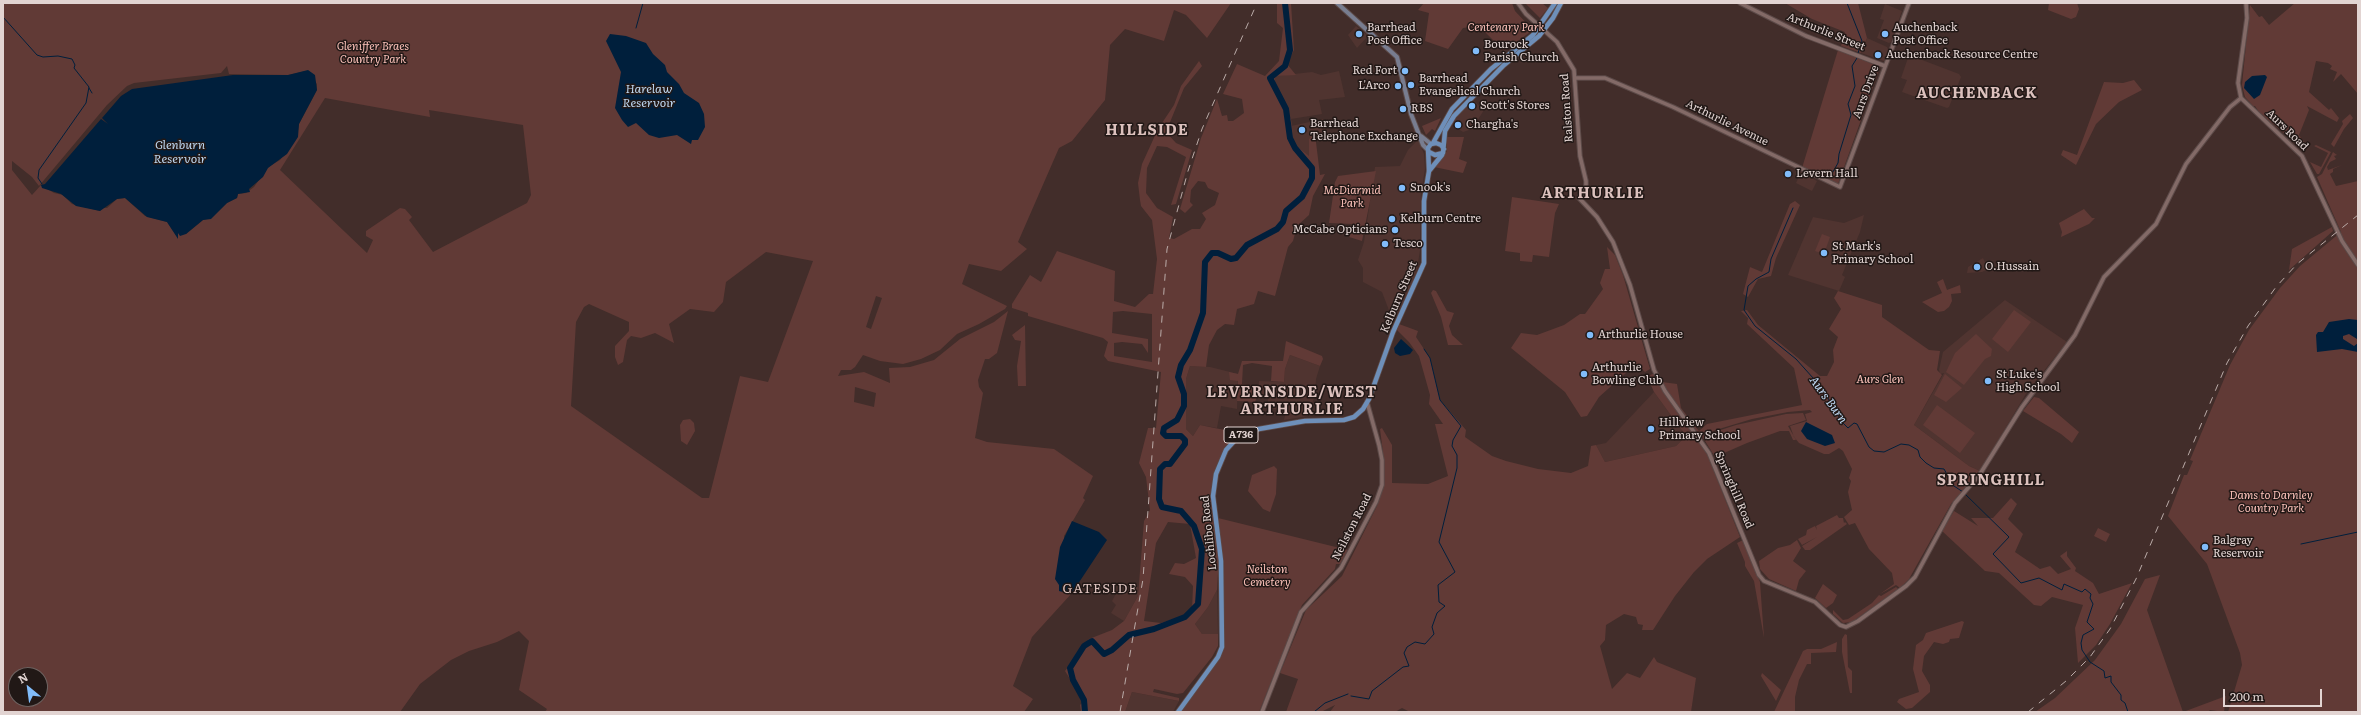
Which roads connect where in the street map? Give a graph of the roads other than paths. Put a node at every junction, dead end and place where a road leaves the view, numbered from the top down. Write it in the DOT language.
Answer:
graph roads {
  1 [pos="1337,3"];
  2 [pos="1518,3"];
  3 [pos="1555,3"];
  4 [pos="1561,3"];
  5 [pos="1740,3"];
  6 [pos="1909,3"];
  7 [pos="2246,3"];
  8 [pos="1541,26"];
  9 [pos="1545,30"];
  10 [pos="1885,66"];
  11 [pos="1576,78"];
  12 [pos="2241,98"];
  13 [pos="1419,135"];
  14 [pos="1432,144"];
  15 [pos="1428,151"];
  16 [pos="1444,151"];
  17 [pos="1429,171"];
  18 [pos="1840,187"];
  19 [pos="1579,198"];
  20 [pos="2358,265"];
  21 [pos="1367,402"];
  22 [pos="1178,712"];
  23 [pos="1262,712"];
  1 -- 13 [label="main road"];
  2 -- 8 [label="street, Ralston Road"];
  3 -- 8 [label="main road, A736"];
  4 -- 9 [label="main road"];
  5 -- 10 [label="street, Arthurlie Street"];
  6 -- 10 [label="street, Aurs Drive"];
  7 -- 12 [label="street"];
  8 -- 9 [label="street, Ralston Road"];
  8 -- 14 [label="main road, A736"];
  9 -- 11 [label="street, Ralston Road"];
  9 -- 16 [label="main road"];
  10 -- 18 [label="street, Aurs Drive"];
  11 -- 18 [label="street, Arthurlie Avenue"];
  11 -- 19 [label="street, Ralston Road"];
  12 -- 19 [label="street, Springhill Road"];
  12 -- 20 [label="street, Aurs Road"];
  13 -- 14 [label="main road"];
  13 -- 15 [label="main road"];
  14 -- 15 [label="main road, A736"];
  14 -- 16 [label="main road"];
  15 -- 16 [label="main road"];
  15 -- 17 [label="main road, Kelburn Street / A736"];
  16 -- 17 [label="main road"];
  17 -- 21 [label="main road, Kelburn Street / A736"];
  21 -- 22 [label="main road, Lochlibo Road / A736"];
  21 -- 23 [label="street, Neilston Road"];
}
